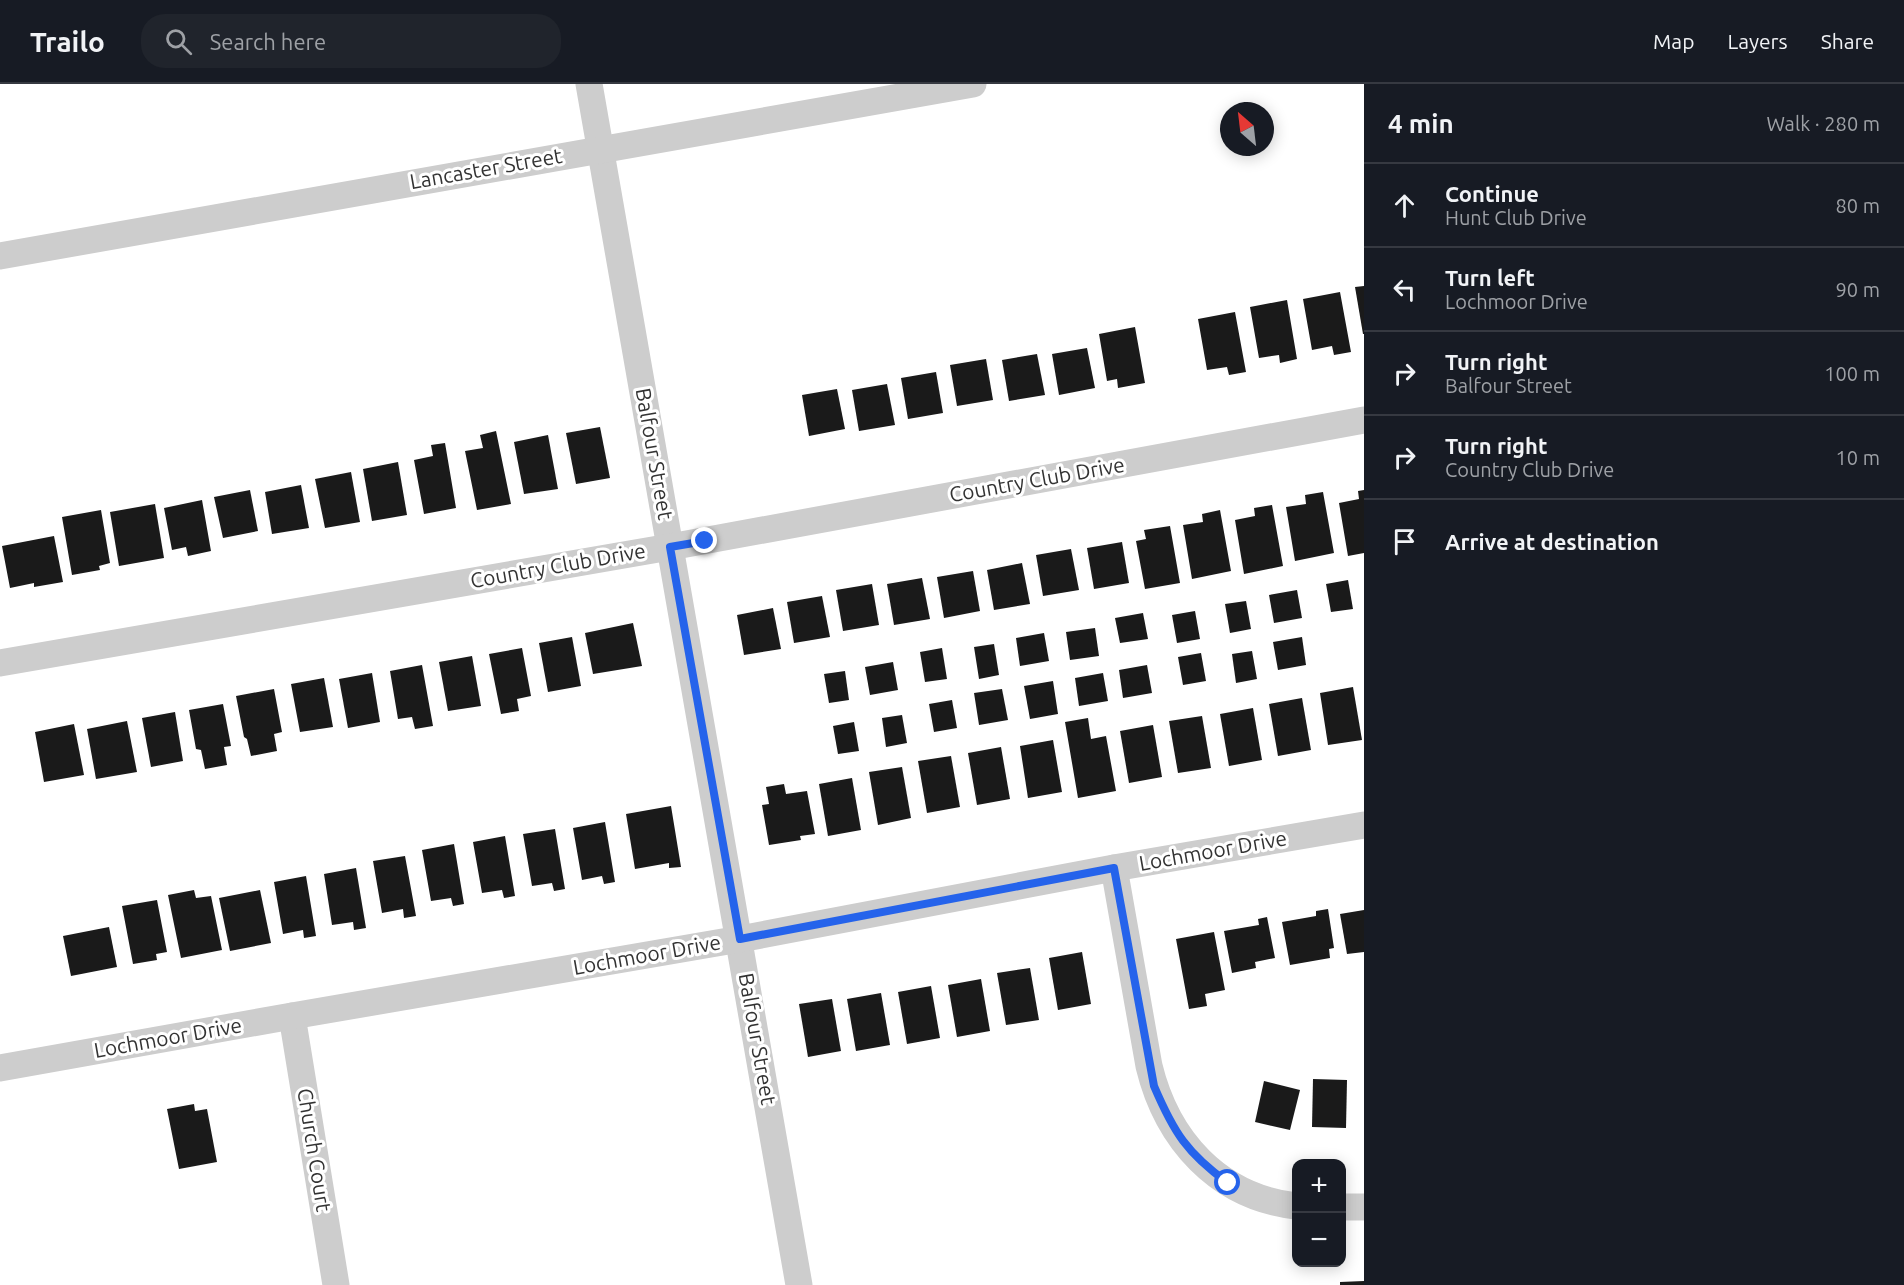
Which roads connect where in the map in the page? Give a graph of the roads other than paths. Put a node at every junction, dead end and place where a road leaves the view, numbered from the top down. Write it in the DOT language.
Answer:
graph roads {
  1 [pos="589,84"];
  2 [pos="973,84"];
  3 [pos="601,149"];
  4 [pos="0,256"];
  5 [pos="1364,420"];
  6 [pos="670,547"];
  7 [pos="0,663"];
  8 [pos="1364,825"];
  9 [pos="1114,868"];
  10 [pos="740,939"];
  11 [pos="292,1016"];
  12 [pos="0,1068"];
  13 [pos="1292,1205"];
  14 [pos="1346,1207"];
  15 [pos="1364,1207"];
  16 [pos="336,1285"];
  17 [pos="799,1285"];
  1 -- 3 [label="street, Balfour Street"];
  2 -- 3 [label="street, Lancaster Street"];
  3 -- 4 [label="street, Lancaster Street"];
  3 -- 6 [label="street, Balfour Street"];
  5 -- 6 [label="street, Country Club Drive"];
  6 -- 7 [label="street, Country Club Drive"];
  6 -- 10 [label="street, Balfour Street"];
  8 -- 9 [label="street, Lochmoor Drive"];
  9 -- 10 [label="street, Lochmoor Drive"];
  9 -- 13 [label="street"];
  10 -- 11 [label="street, Lochmoor Drive"];
  10 -- 17 [label="street, Balfour Street"];
  11 -- 12 [label="street, Lochmoor Drive"];
  11 -- 16 [label="street, Church Court"];
  14 -- 15 [label="street"];
}
